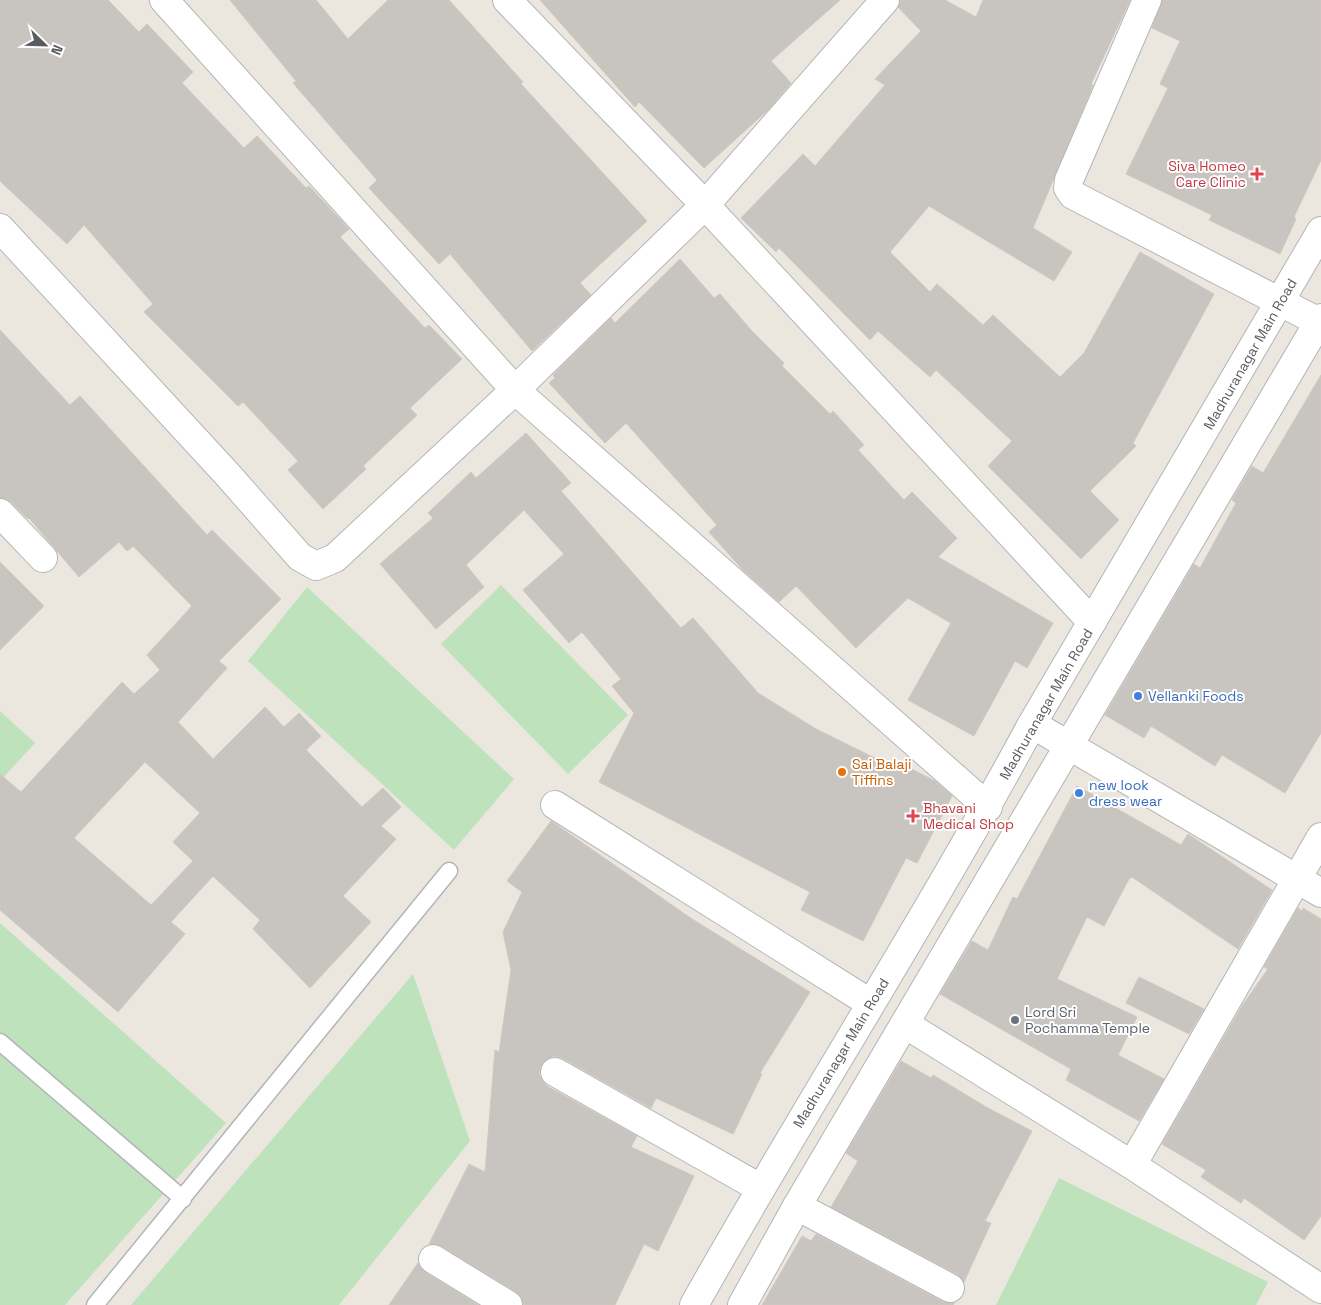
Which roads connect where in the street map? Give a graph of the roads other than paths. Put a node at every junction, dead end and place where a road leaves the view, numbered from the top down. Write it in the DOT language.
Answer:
graph roads {
  1 [pos="164,0"];
  2 [pos="885,0"];
  3 [pos="1147,0"];
  4 [pos="514,2"];
  5 [pos="705,205"];
  6 [pos="0,228"];
  7 [pos="1321,231"];
  8 [pos="1282,301"];
  9 [pos="1320,320"];
  10 [pos="515,390"];
  11 [pos="0,513"];
  12 [pos="43,558"];
  13 [pos="1092,622"];
  14 [pos="1032,724"];
  15 [pos="1070,746"];
  16 [pos="555,805"];
  17 [pos="988,807"];
  18 [pos="1321,837"];
  19 [pos="449,871"];
  20 [pos="1310,885"];
  21 [pos="870,1003"];
  22 [pos="905,1024"];
  23 [pos="0,1042"];
  24 [pos="555,1072"];
  25 [pos="1132,1165"];
  26 [pos="760,1188"];
  27 [pos="183,1199"];
  28 [pos="797,1206"];
  29 [pos="433,1259"];
  30 [pos="950,1288"];
  31 [pos="1321,1289"];
  32 [pos="95,1305"];
  33 [pos="508,1305"];
  34 [pos="694,1305"];
  35 [pos="742,1305"];
  1 -- 10 [label="street"];
  2 -- 5 [label="street"];
  3 -- 8 [label="street"];
  4 -- 5 [label="street"];
  5 -- 10 [label="street"];
  5 -- 13 [label="street"];
  6 -- 10 [label="street"];
  7 -- 8 [label="street, Madhuranagar Main Road"];
  8 -- 9 [label="street"];
  8 -- 13 [label="street, Madhuranagar Main Road"];
  9 -- 15 [label="street"];
  10 -- 17 [label="street"];
  11 -- 12 [label="street"];
  13 -- 14 [label="street, Madhuranagar Main Road"];
  14 -- 15 [label="street"];
  14 -- 17 [label="street, Madhuranagar Main Road"];
  15 -- 20 [label="street"];
  15 -- 22 [label="street"];
  16 -- 21 [label="street"];
  17 -- 21 [label="street, Madhuranagar Main Road"];
  18 -- 20 [label="street"];
  19 -- 27 [label="lane"];
  20 -- 25 [label="street"];
  21 -- 26 [label="street, Madhuranagar Main Road"];
  22 -- 25 [label="street"];
  22 -- 28 [label="street"];
  23 -- 27 [label="lane"];
  24 -- 26 [label="street"];
  25 -- 31 [label="street"];
  26 -- 34 [label="street, Madhuranagar Main Road"];
  27 -- 32 [label="lane"];
  28 -- 30 [label="street"];
  28 -- 35 [label="street"];
  29 -- 33 [label="street"];
}
